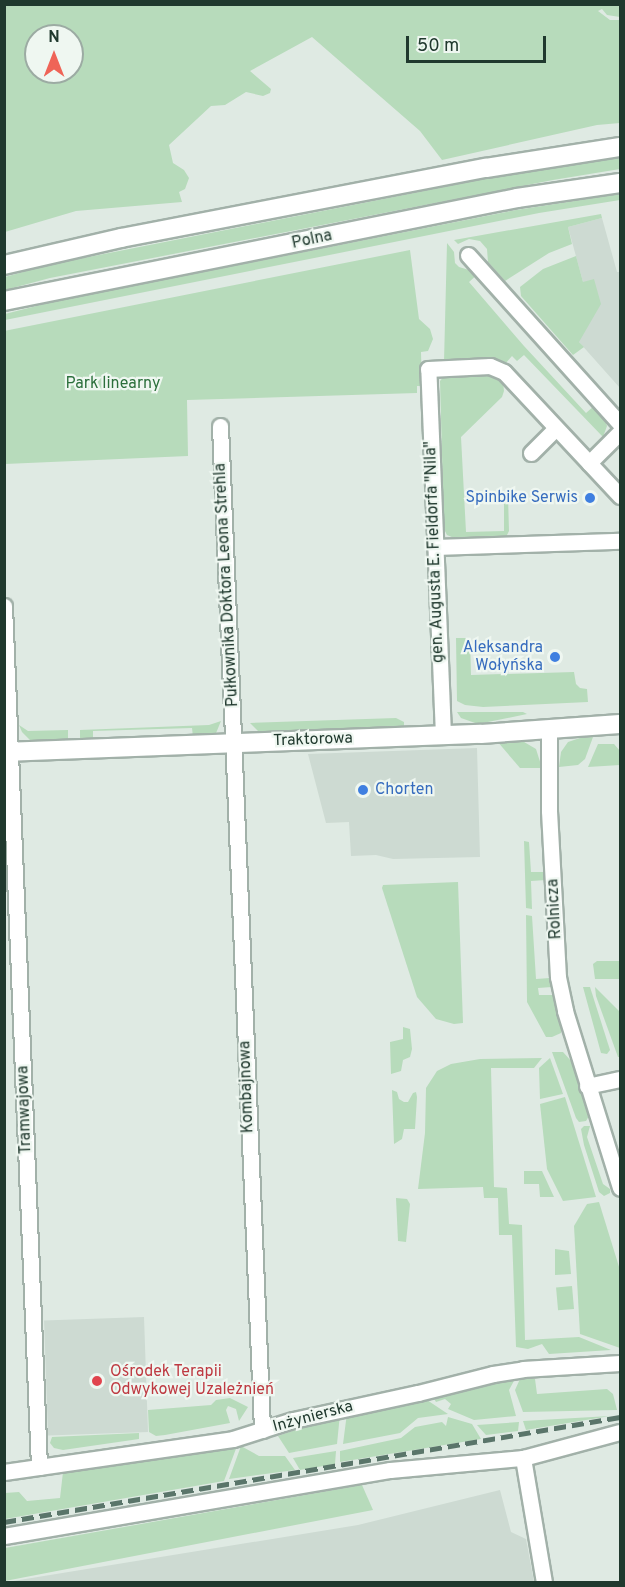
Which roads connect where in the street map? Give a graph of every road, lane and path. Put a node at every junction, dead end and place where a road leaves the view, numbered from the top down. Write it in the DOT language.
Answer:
graph roads {
  1 [pos="621,147"];
  2 [pos="621,183"];
  3 [pos="468,255"];
  4 [pos="4,264"];
  5 [pos="4,301"];
  6 [pos="621,424"];
  7 [pos="220,426"];
  8 [pos="556,428"];
  9 [pos="621,432"];
  10 [pos="531,453"];
  11 [pos="589,463"];
  12 [pos="621,496"];
  13 [pos="621,541"];
  14 [pos="435,547"];
  15 [pos="4,606"];
  16 [pos="621,724"];
  17 [pos="549,729"];
  18 [pos="443,735"];
  19 [pos="233,744"];
  20 [pos="8,752"];
  21 [pos="621,1079"];
  22 [pos="587,1086"];
  23 [pos="621,1188"];
  24 [pos="621,1364"];
  25 [pos="262,1430"];
  26 [pos="621,1432"];
  27 [pos="523,1458"];
  28 [pos="39,1467"];
  29 [pos="4,1472"];
  30 [pos="4,1536"];
  31 [pos="544,1582"];
  1 -- 4 [label="street"];
  2 -- 5 [label="street, Polna"];
  3 -- 6 [label="street"];
  7 -- 19 [label="street, Pułkownika Doktora Leona Strehla"];
  8 -- 10 [label="street"];
  8 -- 11 [label="street"];
  8 -- 14 [label="street, gen. Augusta E. Fieldorfa \"Nila\""];
  9 -- 11 [label="street"];
  11 -- 12 [label="street"];
  13 -- 14 [label="street"];
  14 -- 18 [label="street, gen. Augusta E. Fieldorfa \"Nila\""];
  15 -- 20 [label="street, Tramwajowa"];
  16 -- 17 [label="street, Traktorowa"];
  17 -- 18 [label="street, Traktorowa"];
  17 -- 22 [label="street, Rolnicza"];
  18 -- 19 [label="street, Traktorowa"];
  19 -- 20 [label="street, Traktorowa"];
  19 -- 25 [label="street, Kombajnowa"];
  20 -- 28 [label="street, Tramwajowa"];
  21 -- 22 [label="street"];
  22 -- 23 [label="street, Rolnicza"];
  24 -- 25 [label="street, Inżynierska"];
  25 -- 28 [label="street, Inżynierska"];
  26 -- 27 [label="street"];
  27 -- 30 [label="street"];
  27 -- 31 [label="street"];
  28 -- 29 [label="street, Inżynierska"];
}
